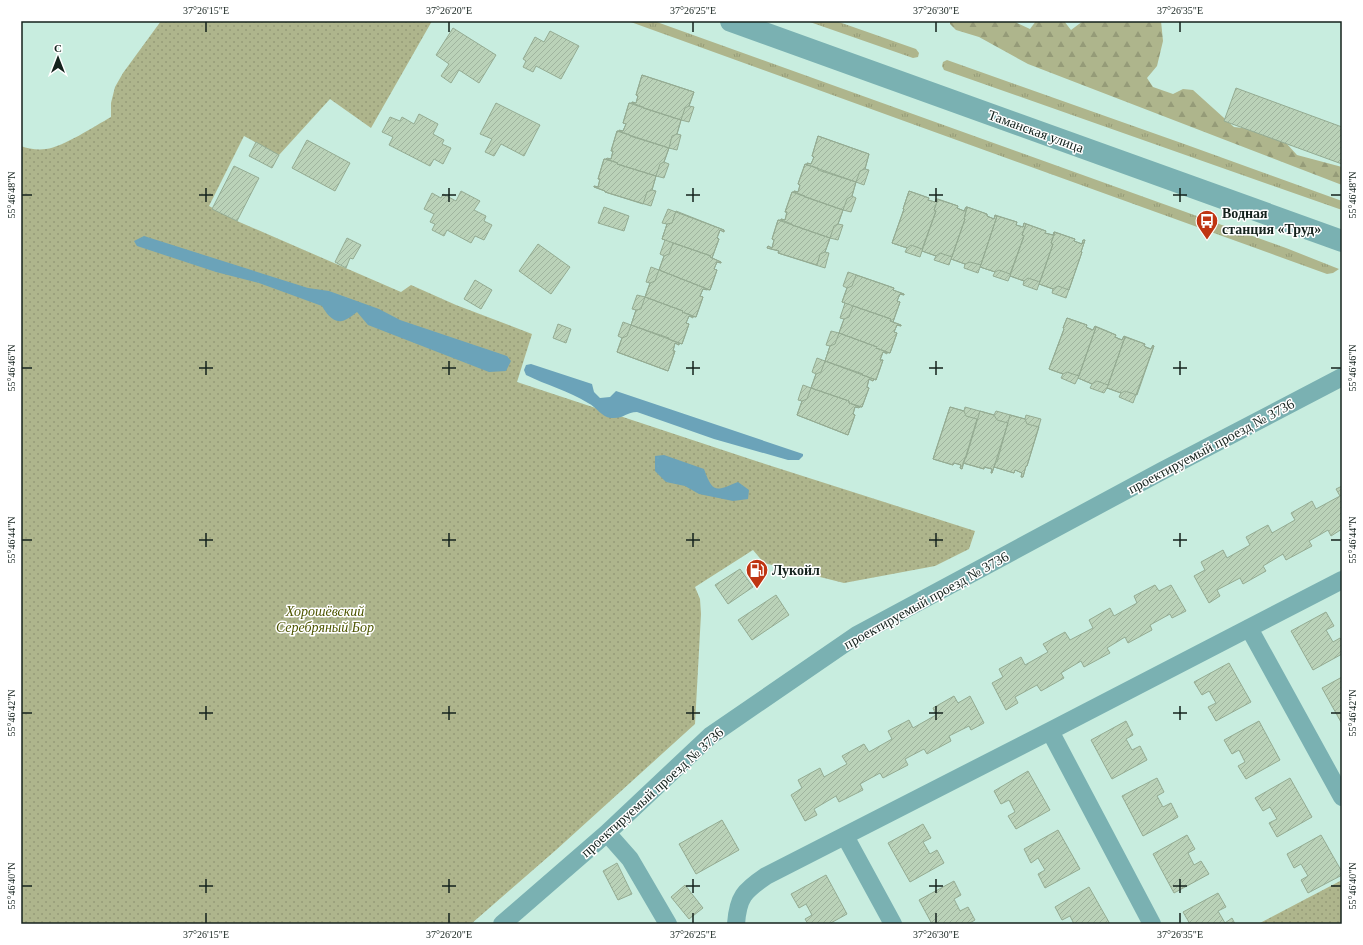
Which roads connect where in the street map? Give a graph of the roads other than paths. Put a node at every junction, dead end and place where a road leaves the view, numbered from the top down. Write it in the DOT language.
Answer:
graph roads {
  1 [pos="731,21"];
  2 [pos="1338,241"];
  3 [pos="1340,379"];
  4 [pos="1342,580"];
  5 [pos="1249,628"];
  6 [pos="1050,731"];
  7 [pos="1342,797"];
  8 [pos="607,833"];
  9 [pos="845,836"];
  10 [pos="502,924"];
  11 [pos="668,924"];
  12 [pos="736,924"];
  13 [pos="893,924"];
  14 [pos="1152,924"];
  1 -- 2 [label="street, Таманская улица"];
  3 -- 8 [label="street, проектируемый проезд № 3736"];
  4 -- 5 [label="street"];
  5 -- 6 [label="street"];
  5 -- 7 [label="street"];
  6 -- 9 [label="street"];
  6 -- 14 [label="street"];
  8 -- 10 [label="street, проектируемый проезд № 3736"];
  8 -- 11 [label="street"];
  9 -- 12 [label="street"];
  9 -- 13 [label="street"];
}
